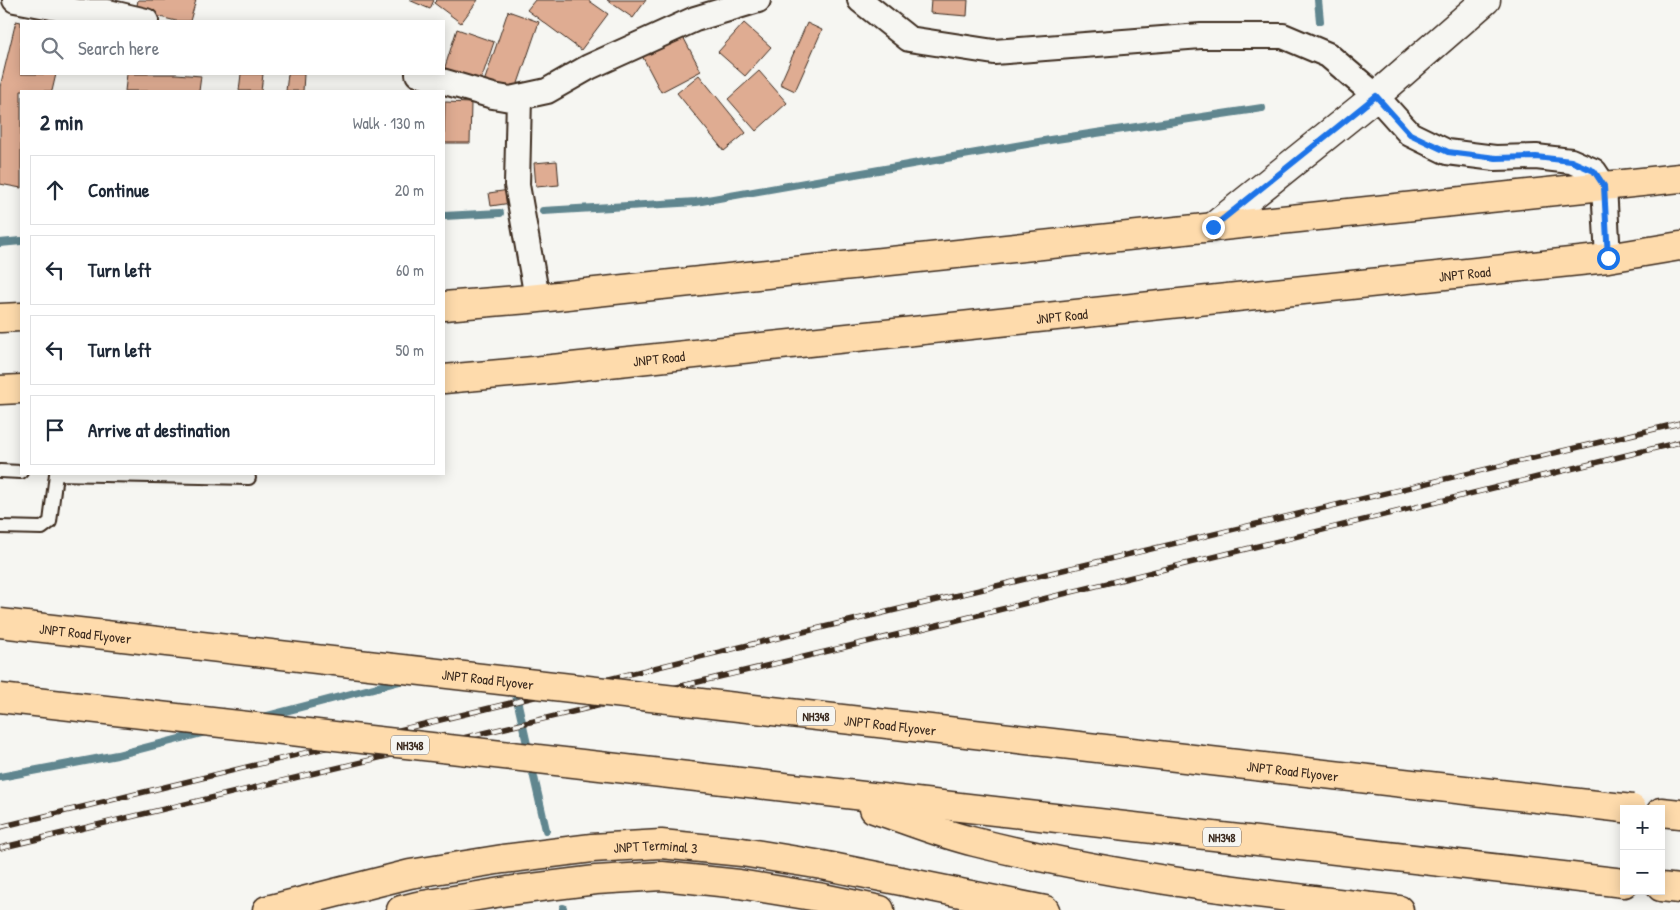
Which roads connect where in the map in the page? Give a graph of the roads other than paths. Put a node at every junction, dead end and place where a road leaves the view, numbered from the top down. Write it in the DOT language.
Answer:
graph roads {
  1 [pos="15,0"];
  2 [pos="758,0"];
  3 [pos="860,0"];
  4 [pos="1486,0"];
  5 [pos="77,6"];
  6 [pos="142,20"];
  7 [pos="421,75"];
  8 [pos="1376,96"];
  9 [pos="519,97"];
  10 [pos="1680,178"];
  11 [pos="1604,186"];
  12 [pos="1213,227"];
  13 [pos="1680,246"];
  14 [pos="1608,258"];
  15 [pos="537,298"];
  16 [pos="445,306"];
  17 [pos="20,317"];
  18 [pos="0,318"];
  19 [pos="445,379"];
  20 [pos="20,389"];
  21 [pos="0,390"];
  22 [pos="0,471"];
  23 [pos="20,472"];
  24 [pos="56,475"];
  25 [pos="104,475"];
  26 [pos="249,478"];
  27 [pos="0,527"];
  28 [pos="0,623"];
  29 [pos="0,698"];
  30 [pos="820,791"];
  31 [pos="1620,808"];
  32 [pos="1665,812"];
  33 [pos="1680,814"];
  34 [pos="1620,883"];
  35 [pos="1665,887"];
  36 [pos="1680,889"];
  37 [pos="267,910"];
  38 [pos="401,910"];
  39 [pos="880,910"];
  40 [pos="1045,910"];
  41 [pos="1399,910"];
  1 -- 5 [label="street"];
  2 -- 9 [label="street"];
  3 -- 8 [label="street"];
  4 -- 8 [label="street"];
  5 -- 6 [label="street"];
  7 -- 9 [label="street"];
  8 -- 11 [label="street"];
  8 -- 12 [label="street"];
  9 -- 15 [label="street"];
  10 -- 11 [label="main road"];
  11 -- 12 [label="main road"];
  11 -- 14 [label="street"];
  12 -- 15 [label="main road"];
  13 -- 14 [label="main road, JNPT Road"];
  14 -- 19 [label="main road, JNPT Road"];
  15 -- 16 [label="main road"];
  17 -- 18 [label="main road"];
  20 -- 21 [label="main road"];
  22 -- 23 [label="lane"];
  24 -- 27 [label="lane"];
  25 -- 26 [label="lane"];
  28 -- 31 [label="main road, JNPT Road Flyover / NH348, bridge"];
  29 -- 30 [label="main road, NH348, bridge"];
  30 -- 34 [label="main road, NH348"];
  30 -- 41 [label="main road"];
  32 -- 33 [label="main road"];
  35 -- 36 [label="main road"];
  37 -- 40 [label="main road, JNPT Terminal 3"];
  38 -- 39 [label="main road, JNPT Terminal 3"];
}
